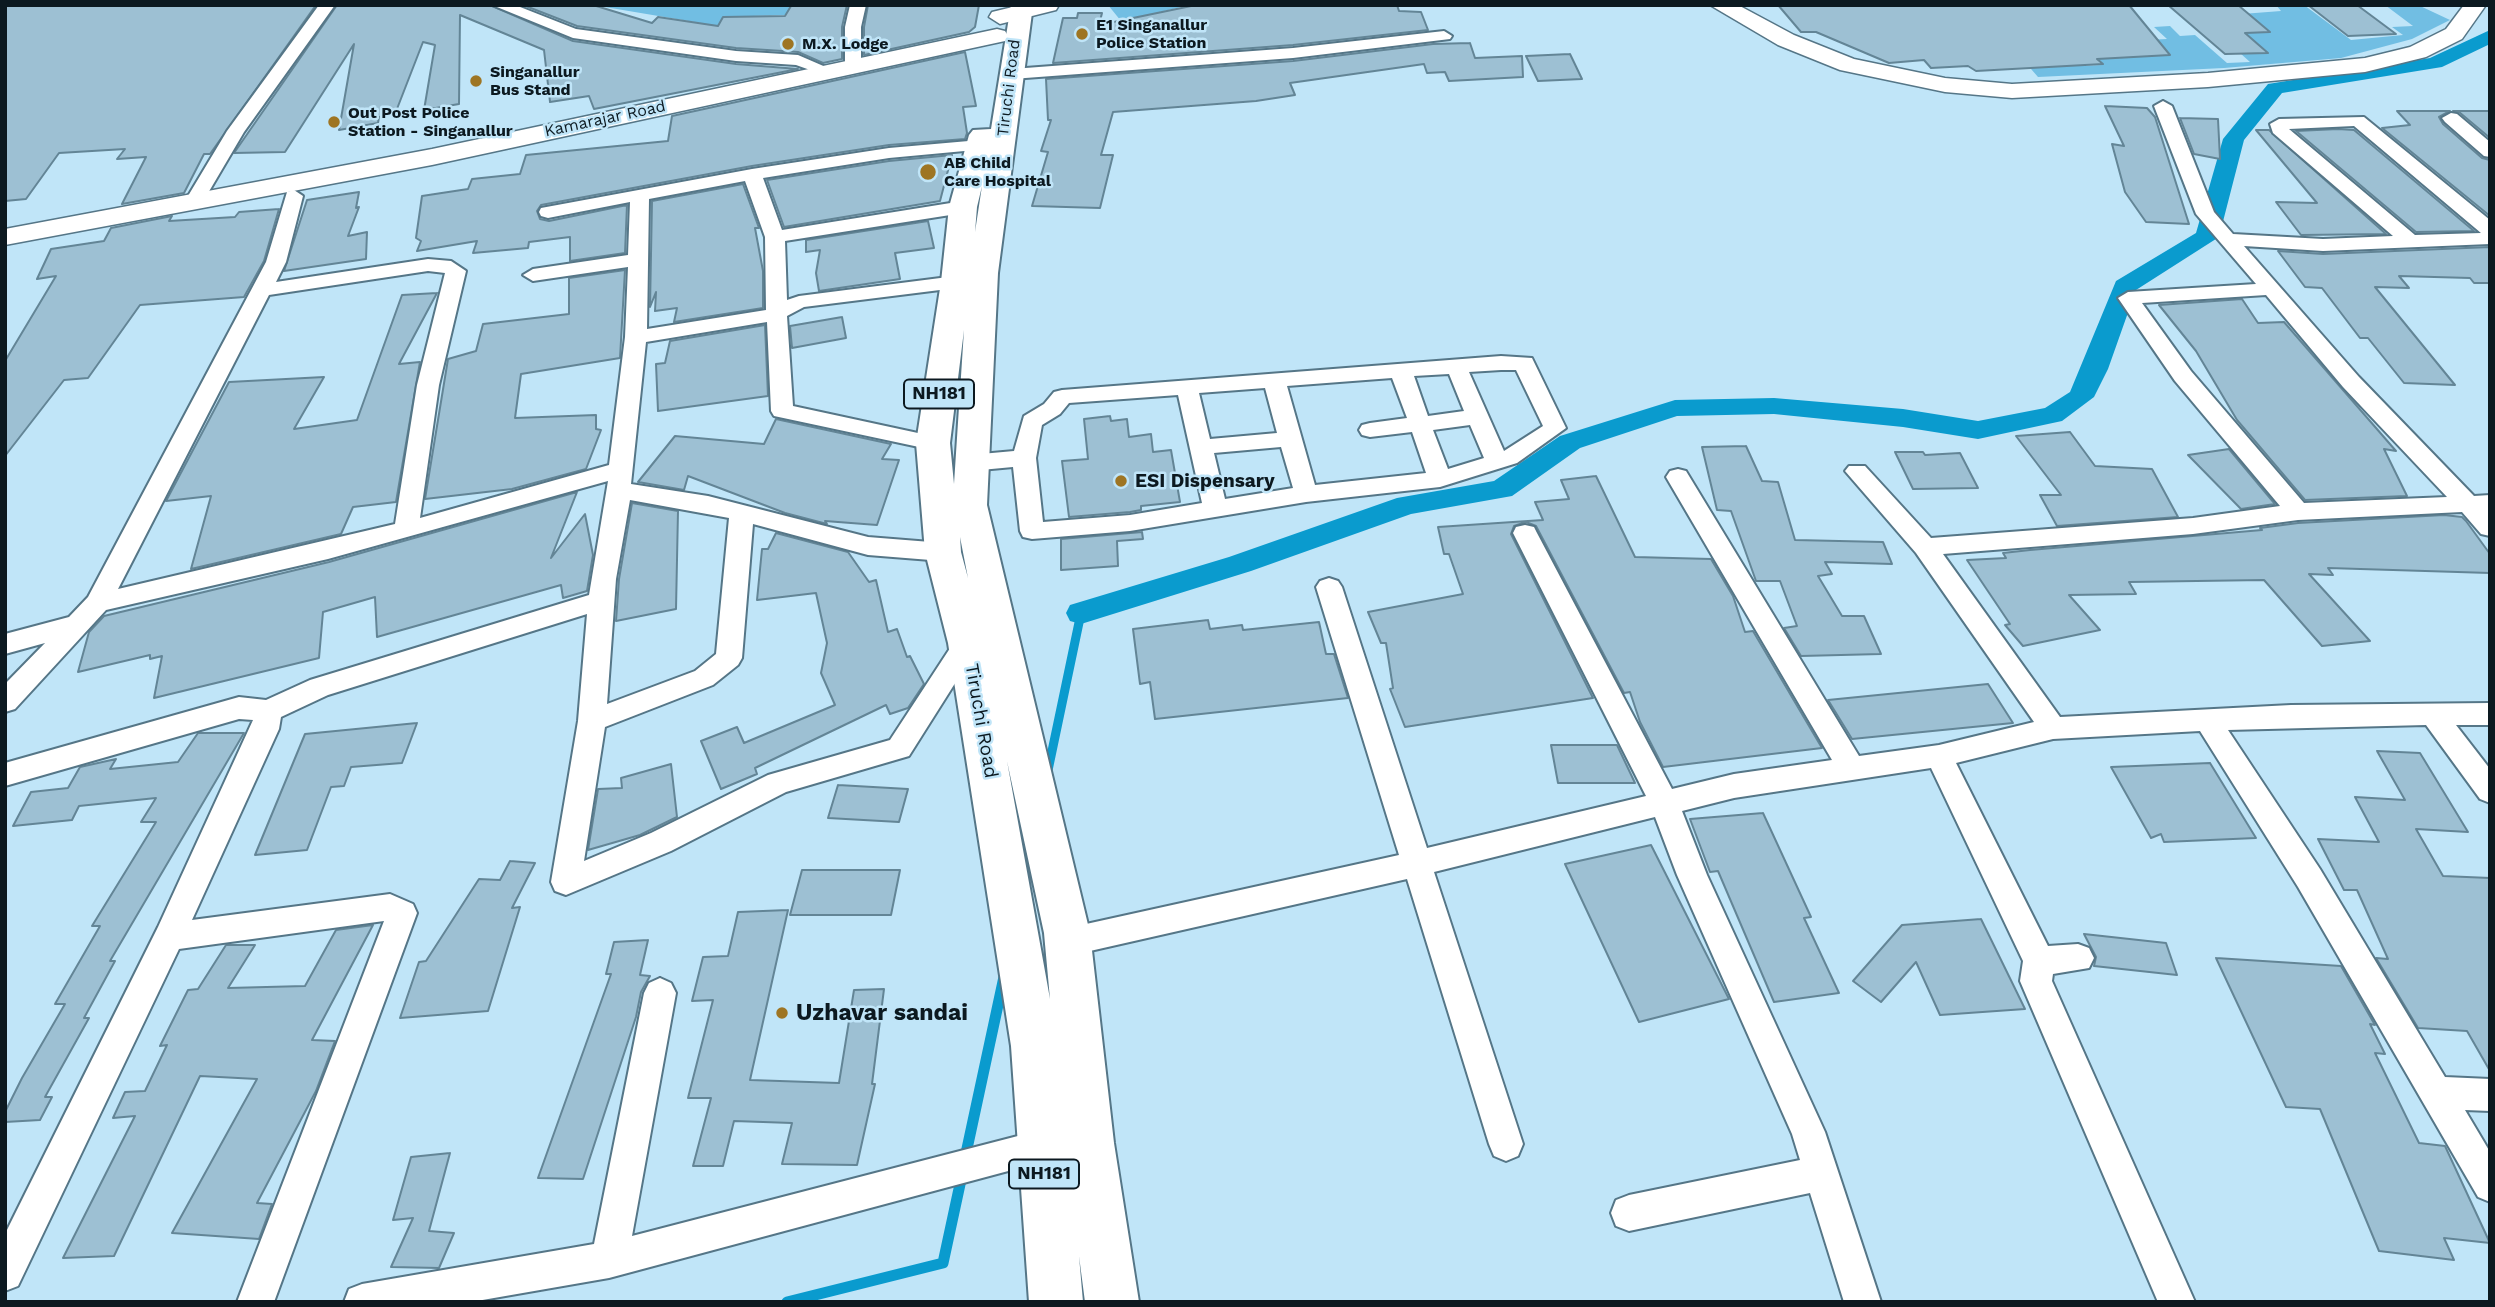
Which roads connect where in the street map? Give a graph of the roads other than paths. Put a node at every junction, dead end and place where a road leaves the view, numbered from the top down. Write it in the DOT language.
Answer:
graph roads {
  1 [pos="327,5"];
  2 [pos="500,5"];
  3 [pos="858,5"];
  4 [pos="1721,5"];
  5 [pos="2475,5"];
  6 [pos="1012,27"];
  7 [pos="1444,36"];
  8 [pos="853,65"];
  9 [pos="827,71"];
  10 [pos="2163,106"];
  11 [pos="2451,118"];
  12 [pos="980,145"];
  13 [pos="2486,147"];
  14 [pos="752,174"];
  15 [pos="640,193"];
  16 [pos="294,196"];
  17 [pos="194,201"];
  18 [pos="963,207"];
  19 [pos="548,212"];
  20 [pos="2490,230"];
  21 [pos="5,237"];
  22 [pos="775,237"];
  23 [pos="2490,238"];
  24 [pos="2227,239"];
  25 [pos="2411,242"];
  26 [pos="5,254"];
  27 [pos="638,260"];
  28 [pos="533,275"];
  29 [pos="956,282"];
  30 [pos="2270,289"];
  31 [pos="261,290"];
  32 [pos="776,314"];
  33 [pos="636,337"];
  34 [pos="1456,366"];
  35 [pos="1400,369"];
  36 [pos="1274,380"];
  37 [pos="1187,387"];
  38 [pos="1478,417"];
  39 [pos="1420,424"];
  40 [pos="1370,430"];
  41 [pos="1290,439"];
  42 [pos="933,443"];
  43 [pos="1201,447"];
  44 [pos="1024,458"];
  45 [pos="1497,462"];
  46 [pos="970,463"];
  47 [pos="1857,471"];
  48 [pos="1678,477"];
  49 [pos="621,479"];
  50 [pos="1440,479"];
  51 [pos="1306,494"];
  52 [pos="2479,504"];
  53 [pos="1215,509"];
  54 [pos="2298,512"];
  55 [pos="742,513"];
  56 [pos="405,528"];
  57 [pos="2490,528"];
  58 [pos="1525,533"];
  59 [pos="1925,547"];
  60 [pos="943,552"];
  61 [pos="1329,587"];
  62 [pos="601,601"];
  63 [pos="98,603"];
  64 [pos="76,625"];
  65 [pos="983,640"];
  66 [pos="5,644"];
  67 [pos="5,702"];
  68 [pos="268,711"];
  69 [pos="2432,713"];
  70 [pos="2490,714"];
  71 [pos="592,721"];
  72 [pos="2208,721"];
  73 [pos="2053,728"];
  74 [pos="1939,757"];
  75 [pos="1851,767"];
  76 [pos="5,775"];
  77 [pos="2490,791"];
  78 [pos="1664,802"];
  79 [pos="1415,864"];
  80 [pos="169,937"];
  81 [pos="1067,938"];
  82 [pos="2078,958"];
  83 [pos="2039,961"];
  84 [pos="660,993"];
  85 [pos="2438,1093"];
  86 [pos="2490,1095"];
  87 [pos="1506,1144"];
  88 [pos="1024,1152"];
  89 [pos="1821,1173"];
  90 [pos="2490,1185"];
  91 [pos="1629,1213"];
  92 [pos="609,1260"];
  93 [pos="5,1273"];
  94 [pos="255,1302"];
  95 [pos="362,1302"];
  96 [pos="1056,1302"];
  97 [pos="1112,1302"];
  98 [pos="1863,1302"];
  99 [pos="2177,1302"];
  1 -- 17 [label="street"];
  2 -- 9 [label="street"];
  3 -- 8 [label="street"];
  4 -- 5 [label="main road"];
  6 -- 7 [label="street"];
  6 -- 8 [label="main road, Kamarajar Road"];
  6 -- 12 [label="highway, NH181"];
  6 -- 16 [label="main road, Kamarajar Road"];
  6 -- 46 [label="highway, Tiruchi Road / NH181"];
  8 -- 9 [label="main road, Kamarajar Road"];
  9 -- 17 [label="main road, Kamarajar Road"];
  10 -- 24 [label="street"];
  11 -- 13 [label="street"];
  12 -- 14 [label="street"];
  12 -- 18 [label="highway, Tiruchi Road / NH181"];
  14 -- 15 [label="street"];
  14 -- 22 [label="street"];
  15 -- 19 [label="street"];
  15 -- 27 [label="street"];
  16 -- 26 [label="main road, Kamarajar Road"];
  16 -- 31 [label="street"];
  17 -- 21 [label="main road, Kamarajar Road"];
  18 -- 22 [label="street"];
  18 -- 29 [label="highway, Tiruchi Road / NH181"];
  20 -- 25 [label="street"];
  22 -- 32 [label="street"];
  23 -- 25 [label="street"];
  24 -- 25 [label="street"];
  24 -- 30 [label="street"];
  27 -- 28 [label="street"];
  27 -- 33 [label="street"];
  29 -- 32 [label="street"];
  29 -- 42 [label="highway, Tiruchi Road / NH181"];
  30 -- 52 [label="street"];
  30 -- 54 [label="street"];
  31 -- 56 [label="street"];
  31 -- 63 [label="street"];
  32 -- 33 [label="street"];
  32 -- 42 [label="street"];
  33 -- 49 [label="street"];
  34 -- 35 [label="street"];
  34 -- 38 [label="street"];
  34 -- 45 [label="street"];
  35 -- 36 [label="street"];
  35 -- 39 [label="street"];
  36 -- 37 [label="street"];
  36 -- 41 [label="street"];
  37 -- 43 [label="street"];
  37 -- 44 [label="street"];
  38 -- 39 [label="street"];
  38 -- 45 [label="street"];
  39 -- 40 [label="street"];
  39 -- 50 [label="street"];
  41 -- 43 [label="street"];
  41 -- 51 [label="street"];
  42 -- 60 [label="highway, Tiruchi Road / NH181"];
  43 -- 53 [label="street"];
  44 -- 46 [label="street"];
  44 -- 53 [label="street"];
  45 -- 50 [label="street"];
  46 -- 65 [label="highway, NH181"];
  47 -- 59 [label="street"];
  48 -- 75 [label="street"];
  49 -- 55 [label="street"];
  49 -- 56 [label="street"];
  49 -- 62 [label="street"];
  50 -- 51 [label="street"];
  51 -- 53 [label="street"];
  52 -- 54 [label="street"];
  52 -- 57 [label="street"];
  54 -- 59 [label="street"];
  55 -- 60 [label="street"];
  55 -- 71 [label="street"];
  56 -- 63 [label="street"];
  58 -- 78 [label="street"];
  59 -- 73 [label="street"];
  60 -- 65 [label="highway, Tiruchi Road / NH181"];
  61 -- 79 [label="street"];
  62 -- 68 [label="street"];
  62 -- 71 [label="street"];
  63 -- 64 [label="street"];
  64 -- 66 [label="street"];
  64 -- 67 [label="street"];
  65 -- 71 [label="street"];
  65 -- 81 [label="highway, NH181"];
  65 -- 88 [label="highway, Tiruchi Road / NH181"];
  68 -- 76 [label="street"];
  68 -- 80 [label="street"];
  69 -- 70 [label="street"];
  69 -- 72 [label="street"];
  69 -- 77 [label="street"];
  72 -- 73 [label="street"];
  72 -- 85 [label="street"];
  73 -- 74 [label="street"];
  74 -- 75 [label="street"];
  74 -- 83 [label="street"];
  75 -- 78 [label="street"];
  78 -- 79 [label="street"];
  78 -- 89 [label="street"];
  79 -- 81 [label="street"];
  79 -- 87 [label="street"];
  80 -- 93 [label="street"];
  80 -- 94 [label="street"];
  81 -- 97 [label="highway, NH181"];
  82 -- 83 [label="street"];
  83 -- 99 [label="street"];
  84 -- 92 [label="street"];
  85 -- 86 [label="street"];
  85 -- 90 [label="street"];
  88 -- 92 [label="street"];
  88 -- 96 [label="highway, Tiruchi Road / NH181"];
  89 -- 91 [label="street"];
  89 -- 98 [label="street"];
  92 -- 95 [label="street"];
}
